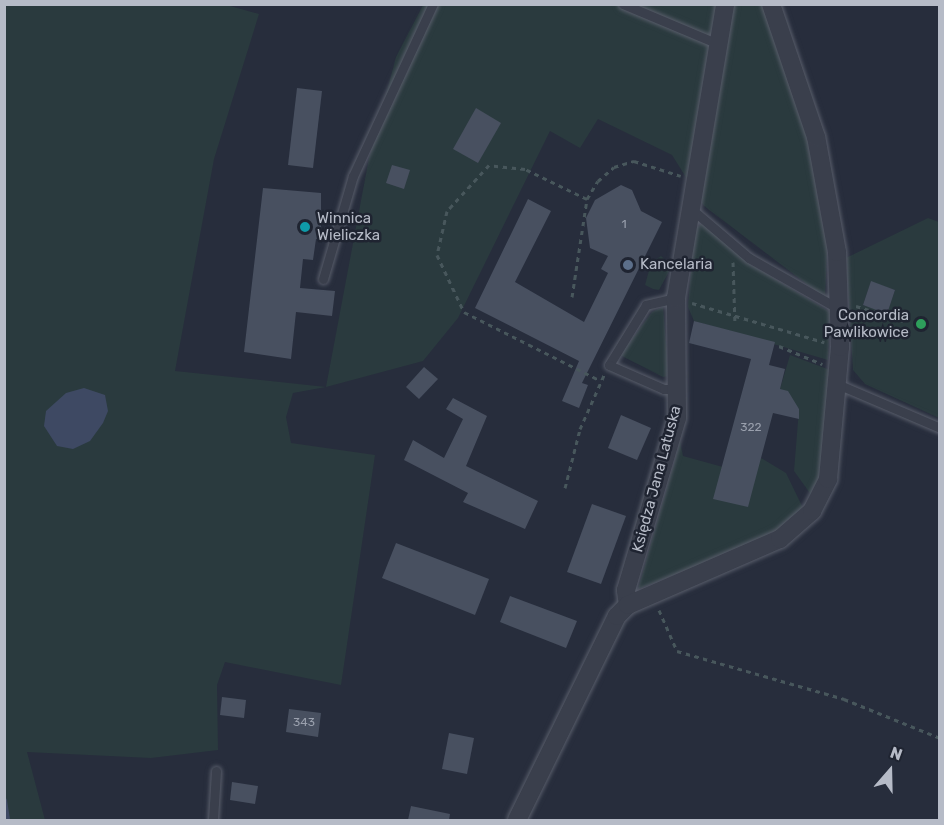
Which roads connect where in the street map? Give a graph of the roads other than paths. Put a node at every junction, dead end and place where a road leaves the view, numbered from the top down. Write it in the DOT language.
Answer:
graph roads {
  1 [pos="433,4"];
  2 [pos="623,4"];
  3 [pos="725,4"];
  4 [pos="771,4"];
  5 [pos="718,44"];
  6 [pos="689,207"];
  7 [pos="323,279"];
  8 [pos="676,298"];
  9 [pos="839,309"];
  10 [pos="837,384"];
  11 [pos="678,389"];
  12 [pos="939,428"];
  13 [pos="628,606"];
  14 [pos="216,771"];
  15 [pos="213,820"];
  16 [pos="517,820"];
  1 -- 7 [label="lane"];
  2 -- 5 [label="lane"];
  3 -- 5 [label="street, Księdza Jana Latuska"];
  4 -- 9 [label="street"];
  5 -- 6 [label="street, Księdza Jana Latuska"];
  6 -- 8 [label="street, Księdza Jana Latuska"];
  6 -- 9 [label="lane"];
  8 -- 11 [label="street, Księdza Jana Latuska"];
  8 -- 11 [label="lane"];
  9 -- 10 [label="street"];
  10 -- 12 [label="lane"];
  10 -- 13 [label="street"];
  11 -- 13 [label="street, Księdza Jana Latuska"];
  13 -- 16 [label="street"];
  14 -- 15 [label="lane"];
}
